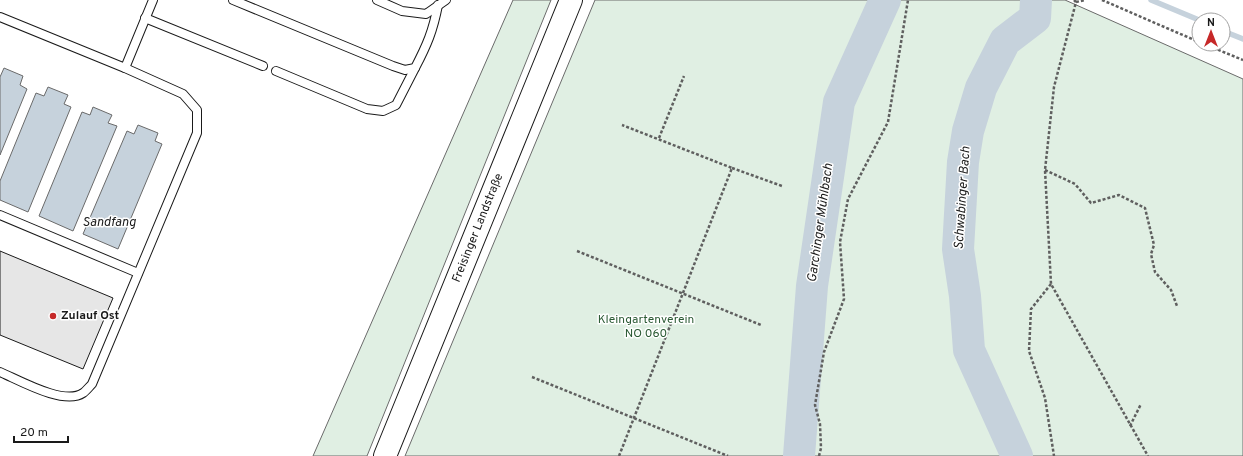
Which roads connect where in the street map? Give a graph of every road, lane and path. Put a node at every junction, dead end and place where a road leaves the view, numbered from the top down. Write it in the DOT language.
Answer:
graph roads {
  1 [pos="152,0"];
  2 [pos="233,0"];
  3 [pos="376,0"];
  4 [pos="446,0"];
  5 [pos="571,0"];
  6 [pos="908,0"];
  7 [pos="1085,0"];
  8 [pos="1102,0"];
  9 [pos="1075,1"];
  10 [pos="438,5"];
  11 [pos="0,17"];
  12 [pos="145,18"];
  13 [pos="1191,39"];
  14 [pos="1224,52"];
  15 [pos="1243,60"];
  16 [pos="263,66"];
  17 [pos="125,68"];
  18 [pos="415,68"];
  19 [pos="276,71"];
  20 [pos="684,76"];
  21 [pos="622,125"];
  22 [pos="659,138"];
  23 [pos="732,168"];
  24 [pos="1045,170"];
  25 [pos="782,186"];
  26 [pos="0,215"];
  27 [pos="577,251"];
  28 [pos="138,273"];
  29 [pos="1050,284"];
  30 [pos="683,293"];
  31 [pos="1177,306"];
  32 [pos="761,325"];
  33 [pos="0,372"];
  34 [pos="532,377"];
  35 [pos="1141,404"];
  36 [pos="635,418"];
  37 [pos="1130,426"];
  38 [pos="385,456"];
  39 [pos="619,456"];
  40 [pos="728,456"];
  41 [pos="819,456"];
  42 [pos="1054,456"];
  43 [pos="1148,456"];
  1 -- 12 [label="lane"];
  2 -- 18 [label="lane"];
  3 -- 10 [label="lane"];
  4 -- 10 [label="lane"];
  5 -- 38 [label="main road, Freisinger Landstraße"];
  6 -- 41 [label="path"];
  7 -- 9 [label="path"];
  8 -- 13 [label="path"];
  9 -- 24 [label="path"];
  10 -- 18 [label="lane"];
  11 -- 17 [label="lane"];
  12 -- 16 [label="lane"];
  12 -- 17 [label="lane"];
  14 -- 15 [label="path"];
  17 -- 28 [label="lane"];
  18 -- 19 [label="lane"];
  20 -- 22 [label="path"];
  21 -- 22 [label="path"];
  22 -- 23 [label="path"];
  23 -- 25 [label="path"];
  23 -- 30 [label="path"];
  24 -- 29 [label="path"];
  24 -- 31 [label="path"];
  26 -- 28 [label="lane"];
  27 -- 30 [label="path"];
  28 -- 33 [label="lane"];
  29 -- 37 [label="path"];
  29 -- 42 [label="path"];
  30 -- 32 [label="path"];
  30 -- 36 [label="path"];
  34 -- 36 [label="path"];
  35 -- 37 [label="path"];
  36 -- 39 [label="path"];
  36 -- 40 [label="path"];
  37 -- 43 [label="path"];
}
